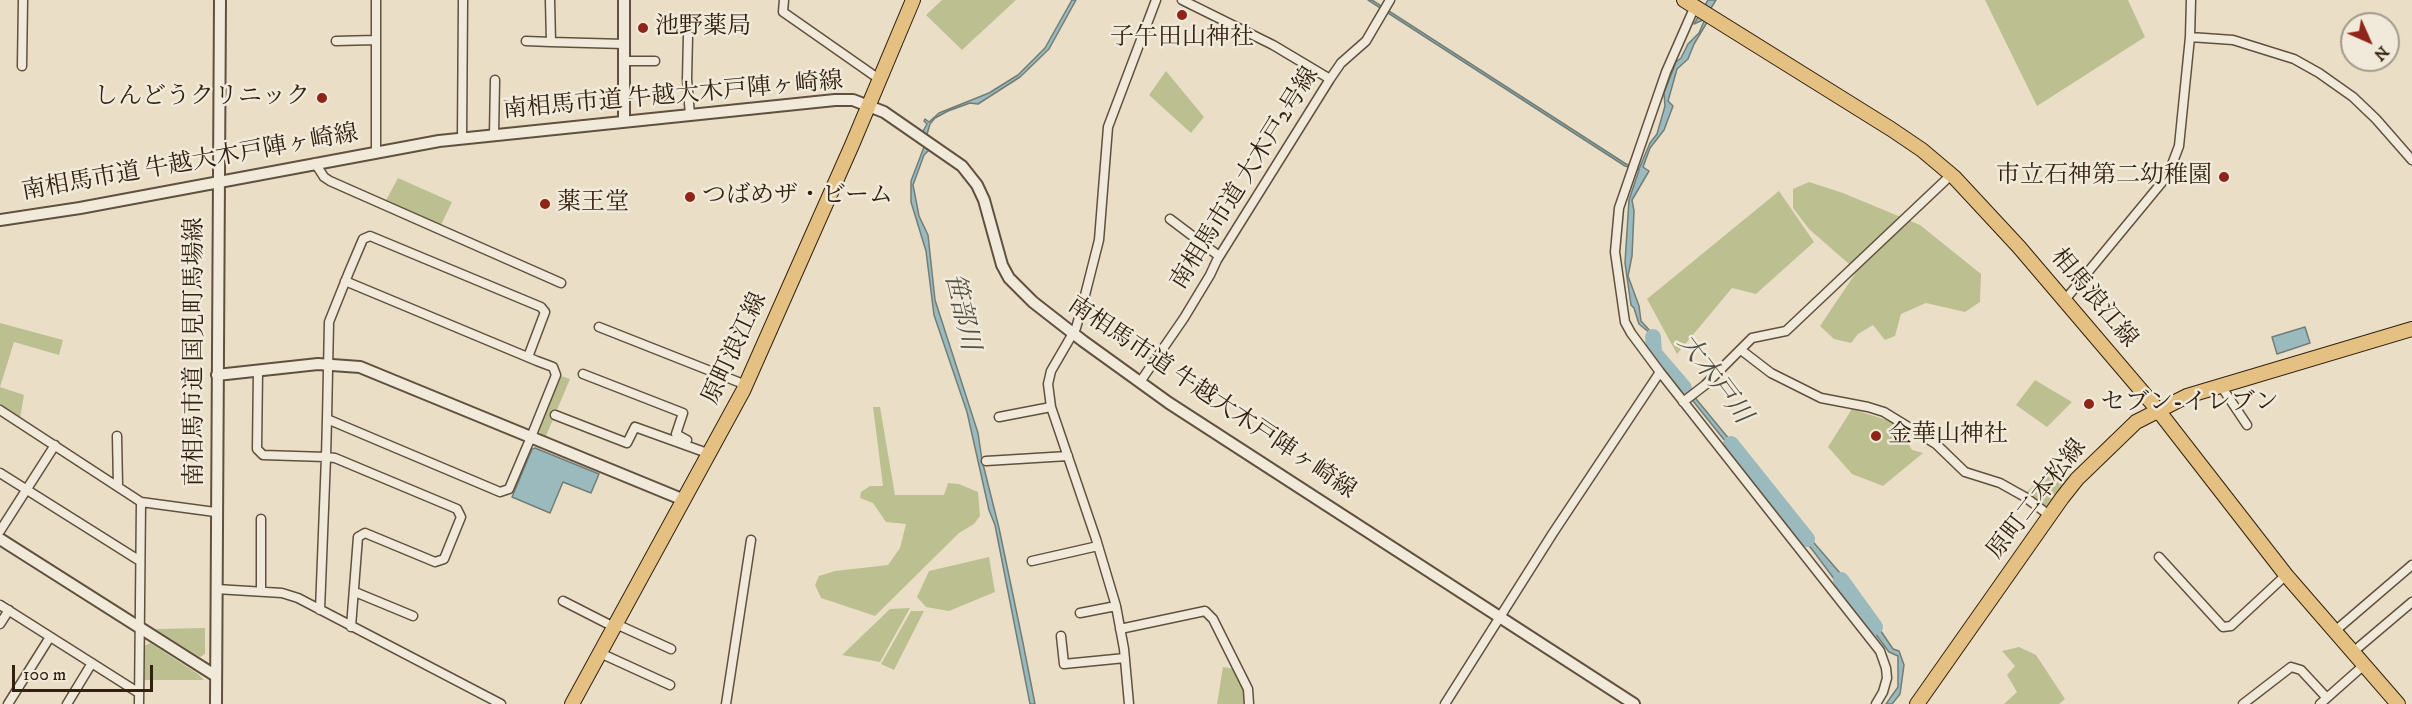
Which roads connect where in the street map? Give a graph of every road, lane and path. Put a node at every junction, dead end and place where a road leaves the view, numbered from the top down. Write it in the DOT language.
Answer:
graph roads {
  1 [pos="23,0"];
  2 [pos="220,0"];
  3 [pos="376,0"];
  4 [pos="463,0"];
  5 [pos="550,0"];
  6 [pos="624,0"];
  7 [pos="784,0"];
  8 [pos="913,0"];
  9 [pos="1156,0"];
  10 [pos="1182,0"];
  11 [pos="1390,0"];
  12 [pos="2191,0"];
  13 [pos="1693,5"];
  14 [pos="688,36"];
  15 [pos="2190,37"];
  16 [pos="375,40"];
  17 [pos="336,41"];
  18 [pos="526,41"];
  19 [pos="551,42"];
  20 [pos="624,44"];
  21 [pos="624,61"];
  22 [pos="655,61"];
  23 [pos="22,66"];
  24 [pos="879,79"];
  25 [pos="1330,79"];
  26 [pos="495,80"];
  27 [pos="868,105"];
  28 [pos="690,114"];
  29 [pos="624,121"];
  30 [pos="494,135"];
  31 [pos="462,139"];
  32 [pos="376,152"];
  33 [pos="2412,160"];
  34 [pos="315,163"];
  35 [pos="1951,175"];
  36 [pos="218,182"];
  37 [pos="1170,219"];
  38 [pos="0,220"];
  39 [pos="1219,256"];
  40 [pos="345,281"];
  41 [pos="561,283"];
  42 [pos="2064,301"];
  43 [pos="599,327"];
  44 [pos="2412,329"];
  45 [pos="1074,334"];
  46 [pos="1741,350"];
  47 [pos="528,357"];
  48 [pos="328,364"];
  49 [pos="258,371"];
  50 [pos="1660,372"];
  51 [pos="583,374"];
  52 [pos="217,375"];
  53 [pos="1140,382"];
  54 [pos="746,385"];
  55 [pos="2221,386"];
  56 [pos="1683,402"];
  57 [pos="1051,407"];
  58 [pos="2157,409"];
  59 [pos="0,410"];
  60 [pos="555,415"];
  61 [pos="999,417"];
  62 [pos="327,419"];
  63 [pos="2247,425"];
  64 [pos="117,436"];
  65 [pos="531,437"];
  66 [pos="55,445"];
  67 [pos="711,452"];
  68 [pos="1068,456"];
  69 [pos="326,457"];
  70 [pos="986,461"];
  71 [pos="0,473"];
  72 [pos="118,486"];
  73 [pos="27,490"];
  74 [pos="684,500"];
  75 [pos="141,502"];
  76 [pos="215,513"];
  77 [pos="2049,515"];
  78 [pos="261,519"];
  79 [pos="0,531"];
  80 [pos="0,539"];
  81 [pos="751,540"];
  82 [pos="1098,546"];
  83 [pos="2159,557"];
  84 [pos="140,561"];
  85 [pos="1032,561"];
  86 [pos="2412,565"];
  87 [pos="2286,575"];
  88 [pos="216,589"];
  89 [pos="261,591"];
  90 [pos="355,592"];
  91 [pos="563,601"];
  92 [pos="2412,602"];
  93 [pos="0,605"];
  94 [pos="1116,606"];
  95 [pos="9,610"];
  96 [pos="320,610"];
  97 [pos="1080,613"];
  98 [pos="413,616"];
  99 [pos="1500,618"];
  100 [pos="0,624"];
  101 [pos="615,625"];
  102 [pos="351,627"];
  103 [pos="140,629"];
  104 [pos="1120,629"];
  105 [pos="2335,631"];
  106 [pos="1061,636"];
  107 [pos="50,637"];
  108 [pos="671,649"];
  109 [pos="2353,652"];
  110 [pos="600,653"];
  111 [pos="1125,658"];
  112 [pos="92,663"];
  113 [pos="2364,665"];
  114 [pos="216,676"];
  115 [pos="670,685"];
  116 [pos="139,693"];
  117 [pos="2323,700"];
  118 [pos="1920,703"];
  119 [pos="8,704"];
  120 [pos="67,704"];
  121 [pos="139,704"];
  122 [pos="216,704"];
  123 [pos="501,704"];
  124 [pos="572,704"];
  125 [pos="726,704"];
  126 [pos="1129,704"];
  127 [pos="1249,704"];
  128 [pos="1445,704"];
  129 [pos="1634,704"];
  130 [pos="1876,704"];
  131 [pos="2243,704"];
  132 [pos="2398,704"];
  1 -- 23 [label="street"];
  2 -- 36 [label="street, 南相馬市道 国見町馬場線"];
  3 -- 16 [label="street"];
  4 -- 31 [label="street"];
  5 -- 19 [label="street"];
  6 -- 20 [label="street"];
  7 -- 24 [label="street"];
  8 -- 24 [label="main road, 原町浪江線"];
  9 -- 45 [label="street"];
  10 -- 25 [label="street"];
  11 -- 25 [label="street, 南相馬市道 大木戸2号線"];
  12 -- 15 [label="street"];
  13 -- 35 [label="main road, 相馬浪江線"];
  13 -- 50 [label="street"];
  14 -- 28 [label="street"];
  15 -- 33 [label="street"];
  15 -- 42 [label="street"];
  16 -- 17 [label="street"];
  16 -- 32 [label="street"];
  18 -- 19 [label="street"];
  19 -- 20 [label="street"];
  20 -- 21 [label="street"];
  21 -- 22 [label="street"];
  21 -- 29 [label="street"];
  24 -- 27 [label="main road, 原町浪江線"];
  25 -- 39 [label="street, 南相馬市道 大木戸2号線"];
  26 -- 30 [label="street"];
  27 -- 28 [label="street, 南相馬市道 牛越大木戸陣ヶ崎線"];
  27 -- 45 [label="street, 南相馬市道 牛越大木戸陣ヶ崎線"];
  27 -- 54 [label="main road, 原町浪江線"];
  28 -- 29 [label="street, 南相馬市道 牛越大木戸陣ヶ崎線"];
  29 -- 30 [label="street, 南相馬市道 牛越大木戸陣ヶ崎線"];
  30 -- 31 [label="street, 南相馬市道 牛越大木戸陣ヶ崎線"];
  31 -- 32 [label="street, 南相馬市道 牛越大木戸陣ヶ崎線"];
  32 -- 34 [label="street, 南相馬市道 牛越大木戸陣ヶ崎線"];
  34 -- 36 [label="street, 南相馬市道 牛越大木戸陣ヶ崎線"];
  34 -- 41 [label="street"];
  35 -- 42 [label="main road, 相馬浪江線"];
  35 -- 46 [label="street"];
  36 -- 38 [label="street, 南相馬市道 牛越大木戸陣ヶ崎線"];
  36 -- 52 [label="street, 南相馬市道 国見町馬場線"];
  37 -- 39 [label="street"];
  39 -- 53 [label="street, 南相馬市道 大木戸2号線"];
  40 -- 47 [label="street"];
  40 -- 47 [label="street"];
  40 -- 48 [label="street"];
  42 -- 58 [label="main road, 相馬浪江線"];
  43 -- 54 [label="street"];
  44 -- 55 [label="main road, 原町二本松線"];
  45 -- 53 [label="street, 南相馬市道 牛越大木戸陣ヶ崎線"];
  45 -- 57 [label="street"];
  46 -- 56 [label="street"];
  46 -- 77 [label="street"];
  47 -- 65 [label="street"];
  48 -- 49 [label="street"];
  48 -- 62 [label="street"];
  48 -- 65 [label="street"];
  49 -- 52 [label="street"];
  49 -- 69 [label="street"];
  50 -- 56 [label="street"];
  50 -- 99 [label="street"];
  51 -- 67 [label="street"];
  52 -- 76 [label="street, 南相馬市道 国見町馬場線"];
  53 -- 99 [label="street, 南相馬市道 牛越大木戸陣ヶ崎線"];
  54 -- 67 [label="main road, 原町浪江線"];
  55 -- 58 [label="main road, 原町二本松線"];
  55 -- 63 [label="street"];
  56 -- 130 [label="street"];
  57 -- 61 [label="street"];
  57 -- 68 [label="street"];
  58 -- 77 [label="main road, 原町二本松線"];
  58 -- 87 [label="main road, 相馬浪江線"];
  59 -- 66 [label="street"];
  60 -- 67 [label="street"];
  62 -- 65 [label="street"];
  62 -- 69 [label="street"];
  64 -- 72 [label="street"];
  65 -- 74 [label="street"];
  66 -- 72 [label="street"];
  66 -- 73 [label="street"];
  67 -- 74 [label="main road, 原町浪江線"];
  68 -- 70 [label="street"];
  68 -- 82 [label="street"];
  69 -- 90 [label="street"];
  69 -- 96 [label="street"];
  71 -- 73 [label="street"];
  72 -- 75 [label="street"];
  73 -- 79 [label="street"];
  73 -- 84 [label="street"];
  74 -- 101 [label="main road, 原町浪江線"];
  75 -- 76 [label="street"];
  75 -- 84 [label="street"];
  76 -- 88 [label="street, 南相馬市道 国見町馬場線"];
  77 -- 118 [label="main road, 原町二本松線"];
  78 -- 89 [label="street"];
  80 -- 103 [label="street"];
  81 -- 125 [label="street"];
  82 -- 85 [label="street"];
  82 -- 94 [label="street"];
  83 -- 87 [label="street"];
  84 -- 103 [label="street"];
  86 -- 105 [label="street"];
  87 -- 105 [label="main road, 相馬浪江線"];
  88 -- 89 [label="street"];
  88 -- 114 [label="street, 南相馬市道 国見町馬場線"];
  89 -- 96 [label="street"];
  90 -- 98 [label="street"];
  90 -- 102 [label="street"];
  91 -- 101 [label="street"];
  92 -- 109 [label="street"];
  93 -- 95 [label="street"];
  94 -- 97 [label="street"];
  94 -- 104 [label="street"];
  95 -- 100 [label="street"];
  95 -- 107 [label="street"];
  96 -- 102 [label="street"];
  99 -- 128 [label="street"];
  99 -- 129 [label="street, 南相馬市道 牛越大木戸陣ヶ崎線"];
  101 -- 108 [label="street"];
  101 -- 110 [label="main road, 原町浪江線"];
  102 -- 123 [label="street"];
  103 -- 114 [label="street"];
  103 -- 116 [label="street"];
  104 -- 111 [label="street"];
  104 -- 127 [label="street"];
  105 -- 109 [label="main road, 相馬浪江線"];
  106 -- 111 [label="street"];
  107 -- 112 [label="street"];
  107 -- 119 [label="street"];
  109 -- 113 [label="main road, 相馬浪江線"];
  110 -- 115 [label="street"];
  110 -- 124 [label="main road, 原町浪江線"];
  111 -- 126 [label="street"];
  112 -- 116 [label="street"];
  112 -- 120 [label="street"];
  113 -- 117 [label="street"];
  113 -- 132 [label="main road, 相馬浪江線"];
  114 -- 122 [label="street, 南相馬市道 国見町馬場線"];
  116 -- 121 [label="street"];
  117 -- 131 [label="street"];
}
